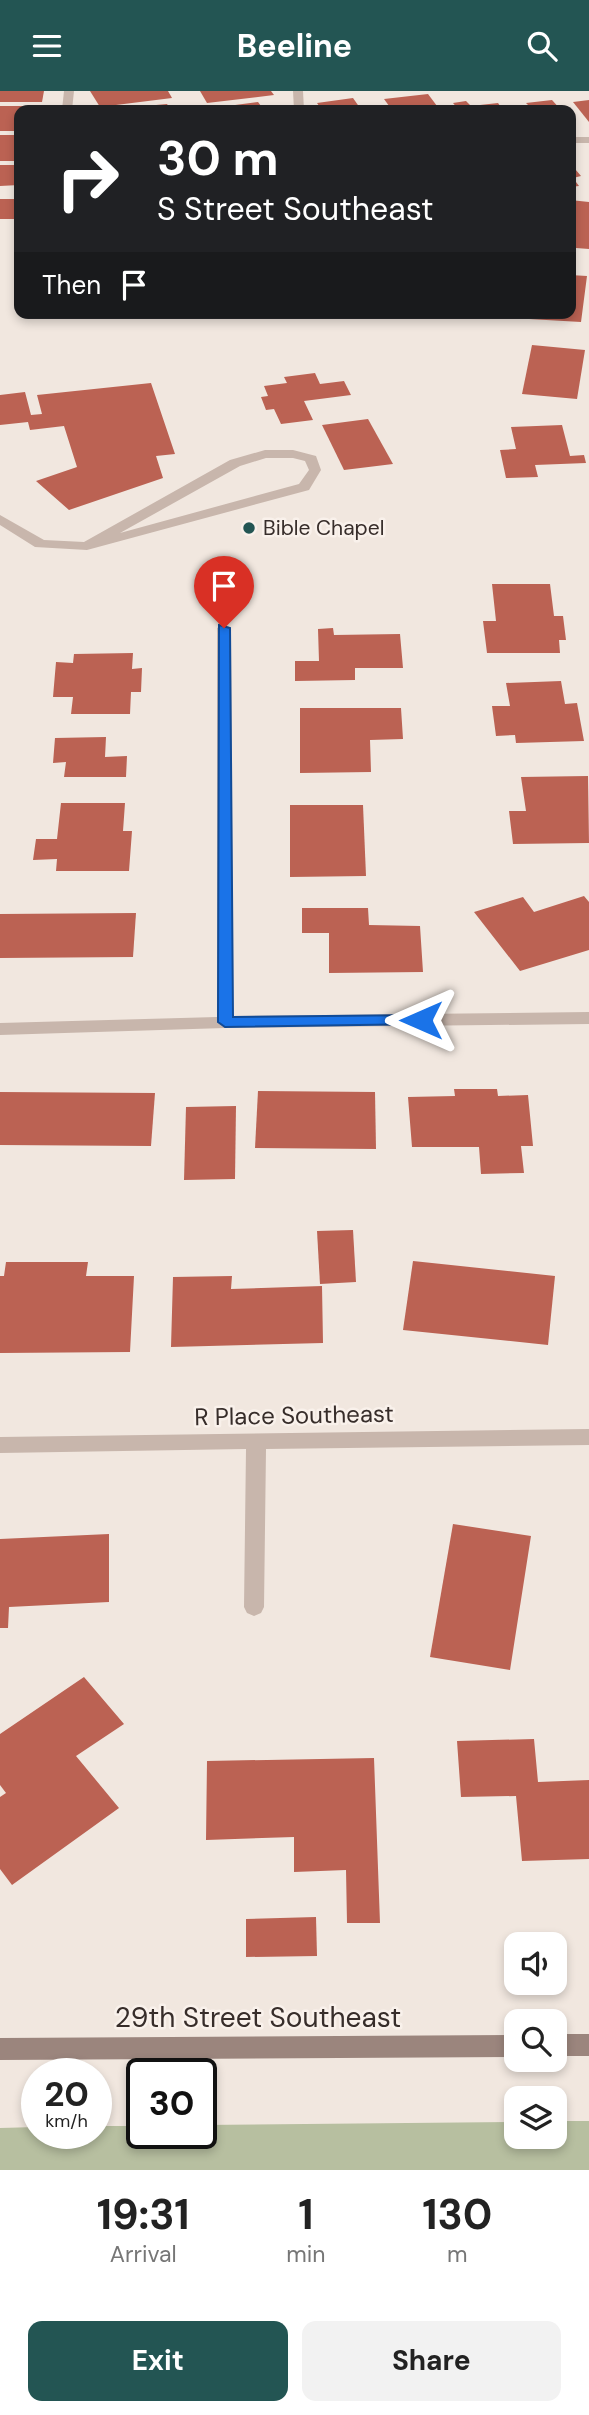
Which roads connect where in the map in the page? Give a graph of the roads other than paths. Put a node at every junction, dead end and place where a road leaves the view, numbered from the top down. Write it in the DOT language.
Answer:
graph roads {
  1 [pos="0,519"];
  2 [pos="87,546"];
  3 [pos="224,628"];
  4 [pos="589,1018"];
  5 [pos="225,1022"];
  6 [pos="0,1029"];
  7 [pos="589,1437"];
  8 [pos="256,1442"];
  9 [pos="0,1445"];
  10 [pos="254,1607"];
  11 [pos="567,2045"];
  12 [pos="589,2045"];
  13 [pos="504,2046"];
  14 [pos="0,2049"];
  1 -- 2 [label="street"];
  2 -- 2 [label="street"];
  3 -- 5 [label="street"];
  4 -- 5 [label="street"];
  5 -- 6 [label="street"];
  7 -- 8 [label="street, R Place Southeast"];
  8 -- 9 [label="street, R Place Southeast"];
  8 -- 10 [label="street"];
  11 -- 12 [label="street"];
  13 -- 14 [label="street, 29th Street Southeast"];
}
